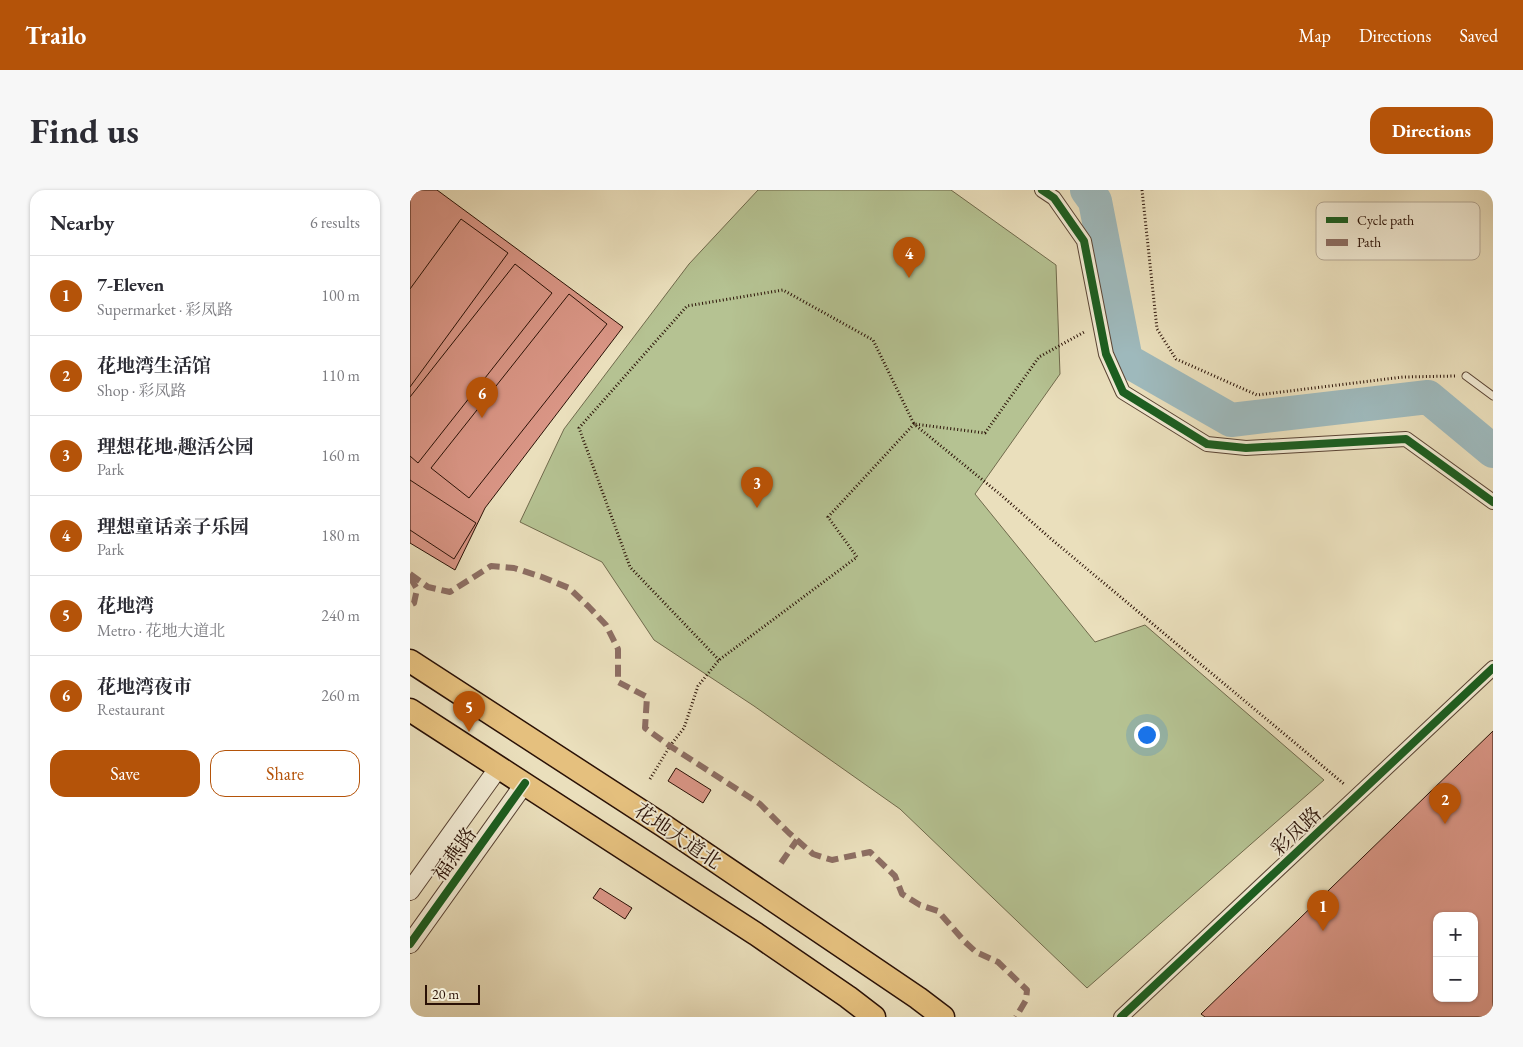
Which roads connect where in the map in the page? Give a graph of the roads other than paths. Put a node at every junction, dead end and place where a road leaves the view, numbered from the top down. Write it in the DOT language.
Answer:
graph roads {
  1 [pos="1042,190"];
  2 [pos="1466,376"];
  3 [pos="1493,396"];
  4 [pos="1493,502"];
  5 [pos="410,661"];
  6 [pos="1493,668"];
  7 [pos="410,710"];
  8 [pos="499,767"];
  9 [pos="524,783"];
  10 [pos="410,891"];
  11 [pos="410,944"];
  12 [pos="874,1017"];
  13 [pos="942,1017"];
  14 [pos="1121,1017"];
  1 -- 4 [label="street"];
  2 -- 3 [label="lane"];
  5 -- 13 [label="main road, 花地大道北"];
  6 -- 14 [label="street, 彩凤路"];
  7 -- 8 [label="main road, 花地大道北"];
  8 -- 9 [label="main road, 花地大道北"];
  8 -- 10 [label="street, 福燕路"];
  9 -- 11 [label="street, 福燕路"];
  9 -- 12 [label="main road, 花地大道北"];
}
